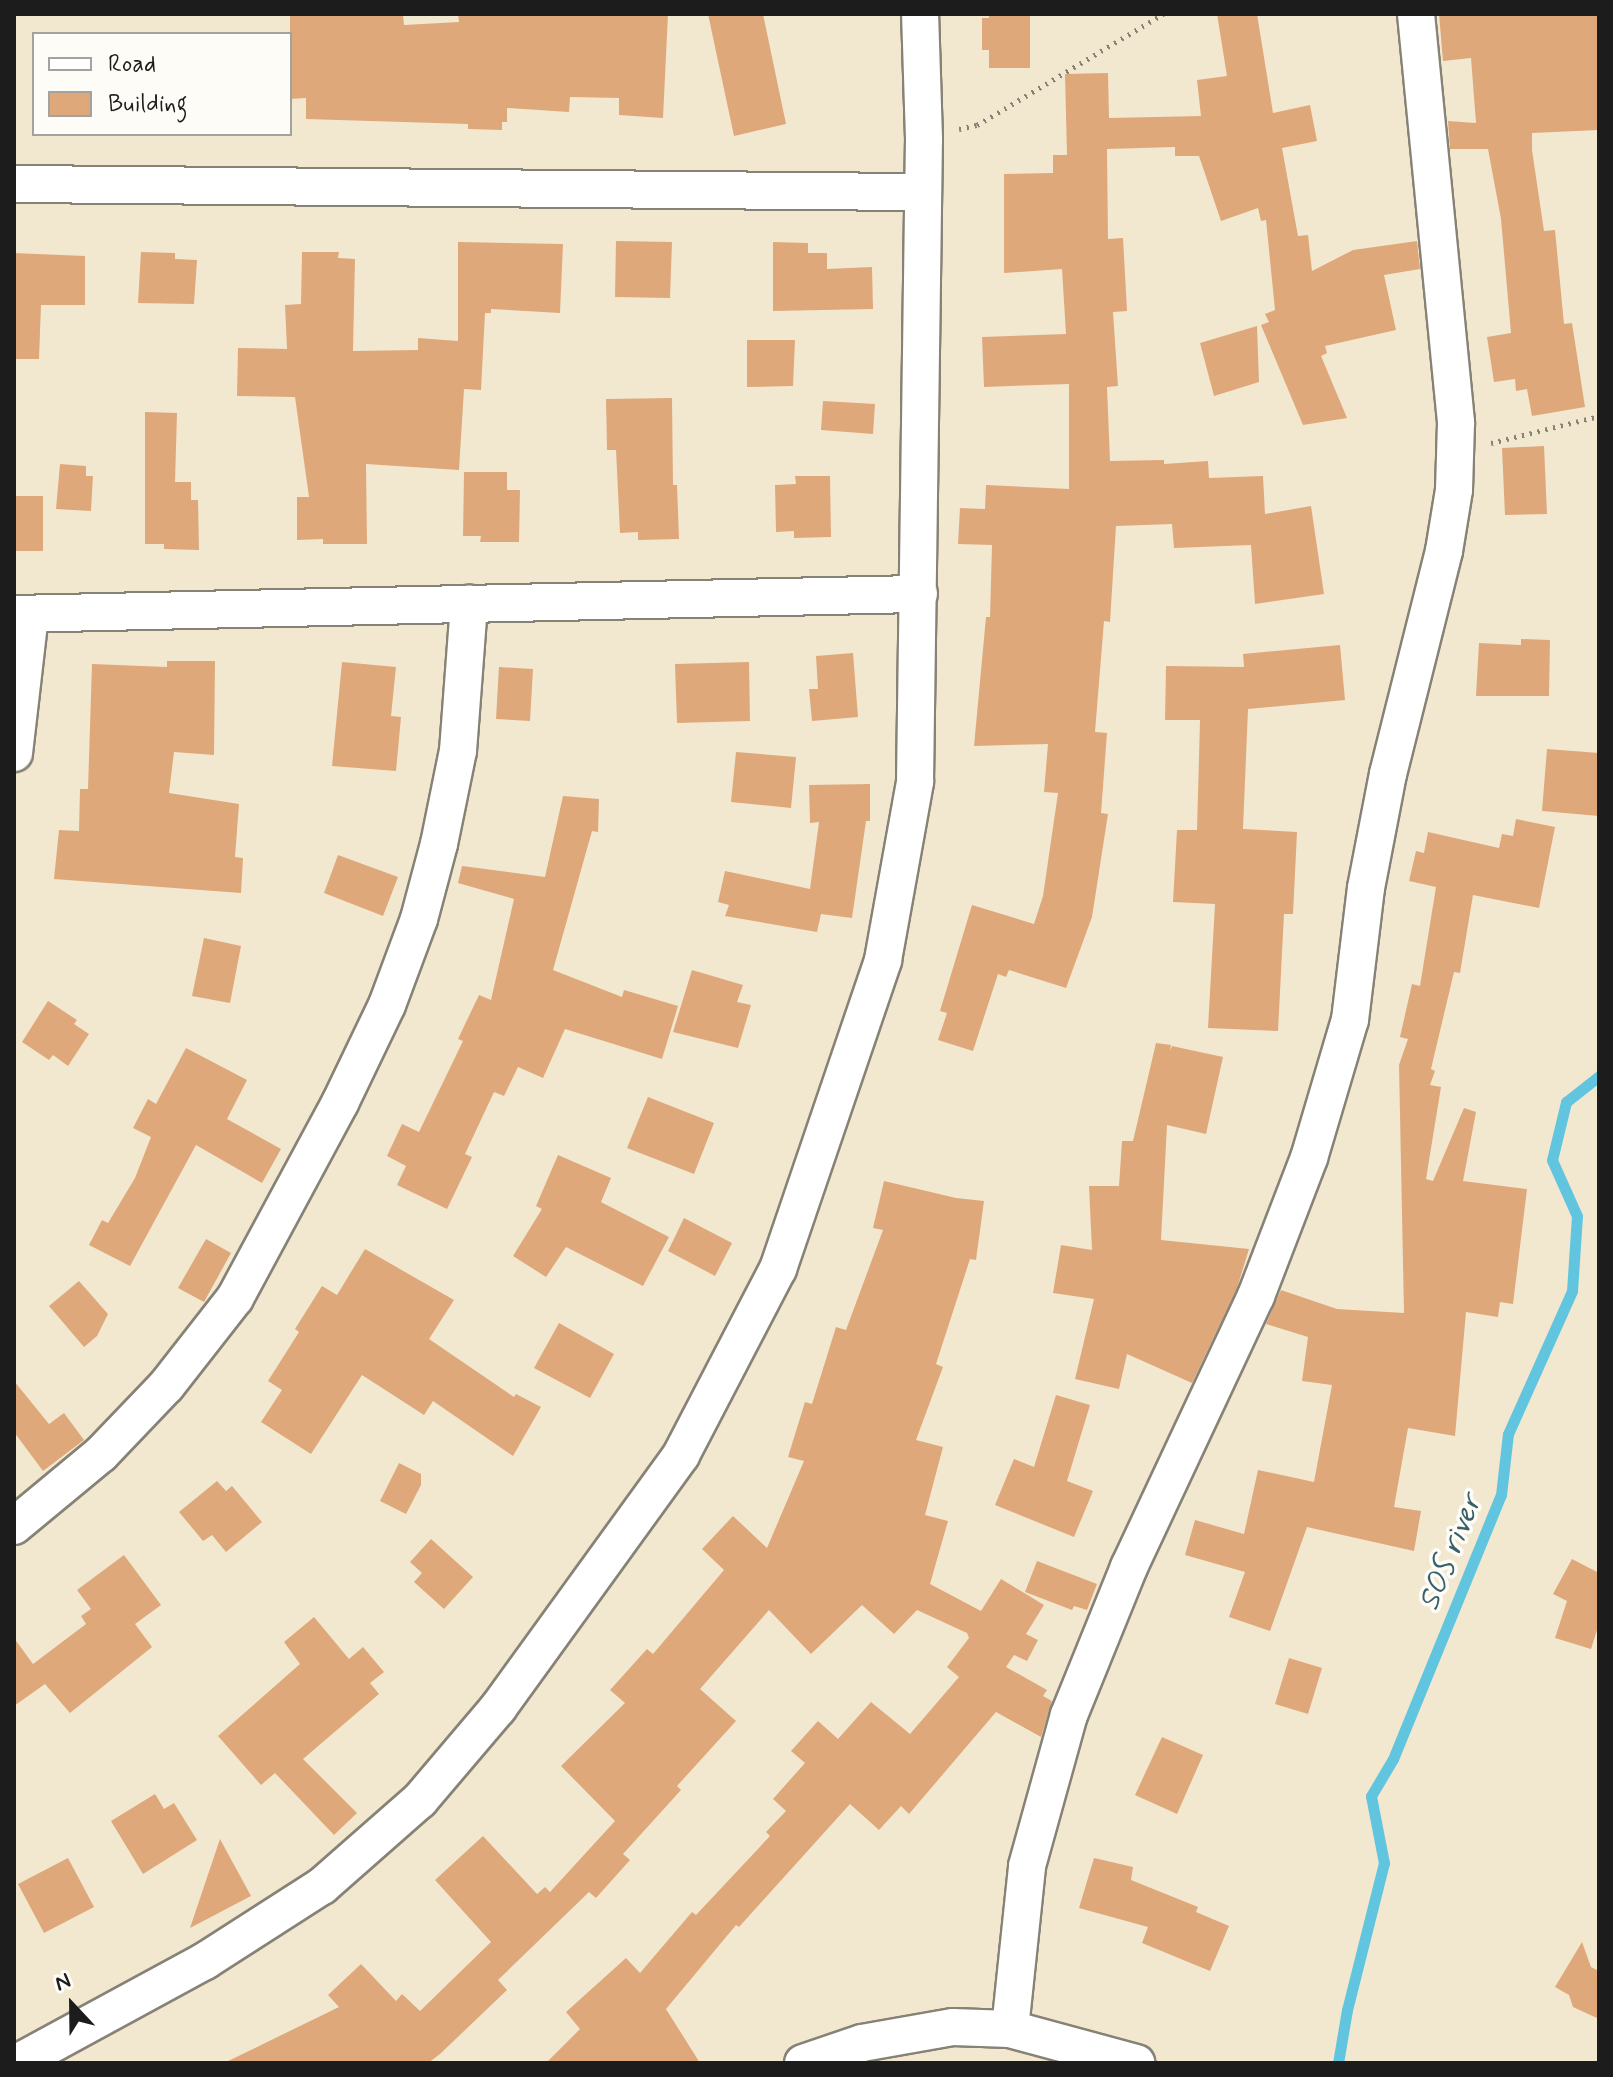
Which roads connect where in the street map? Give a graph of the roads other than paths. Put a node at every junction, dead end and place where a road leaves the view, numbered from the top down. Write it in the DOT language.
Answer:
graph roads {
  1 [pos="920,14"];
  2 [pos="1416,14"];
  3 [pos="14,184"];
  4 [pos="921,192"];
  5 [pos="919,594"];
  6 [pos="469,603"];
  7 [pos="22,614"];
  8 [pos="14,753"];
  9 [pos="14,1526"];
  10 [pos="1010,2029"];
  11 [pos="17,2063"];
  12 [pos="803,2063"];
  13 [pos="1136,2063"];
  1 -- 4 [label="street"];
  2 -- 10 [label="street"];
  3 -- 4 [label="street"];
  4 -- 5 [label="street"];
  5 -- 6 [label="street"];
  5 -- 11 [label="street"];
  6 -- 7 [label="street"];
  6 -- 9 [label="street"];
  7 -- 8 [label="street"];
  10 -- 12 [label="street"];
  10 -- 13 [label="street"];
}
